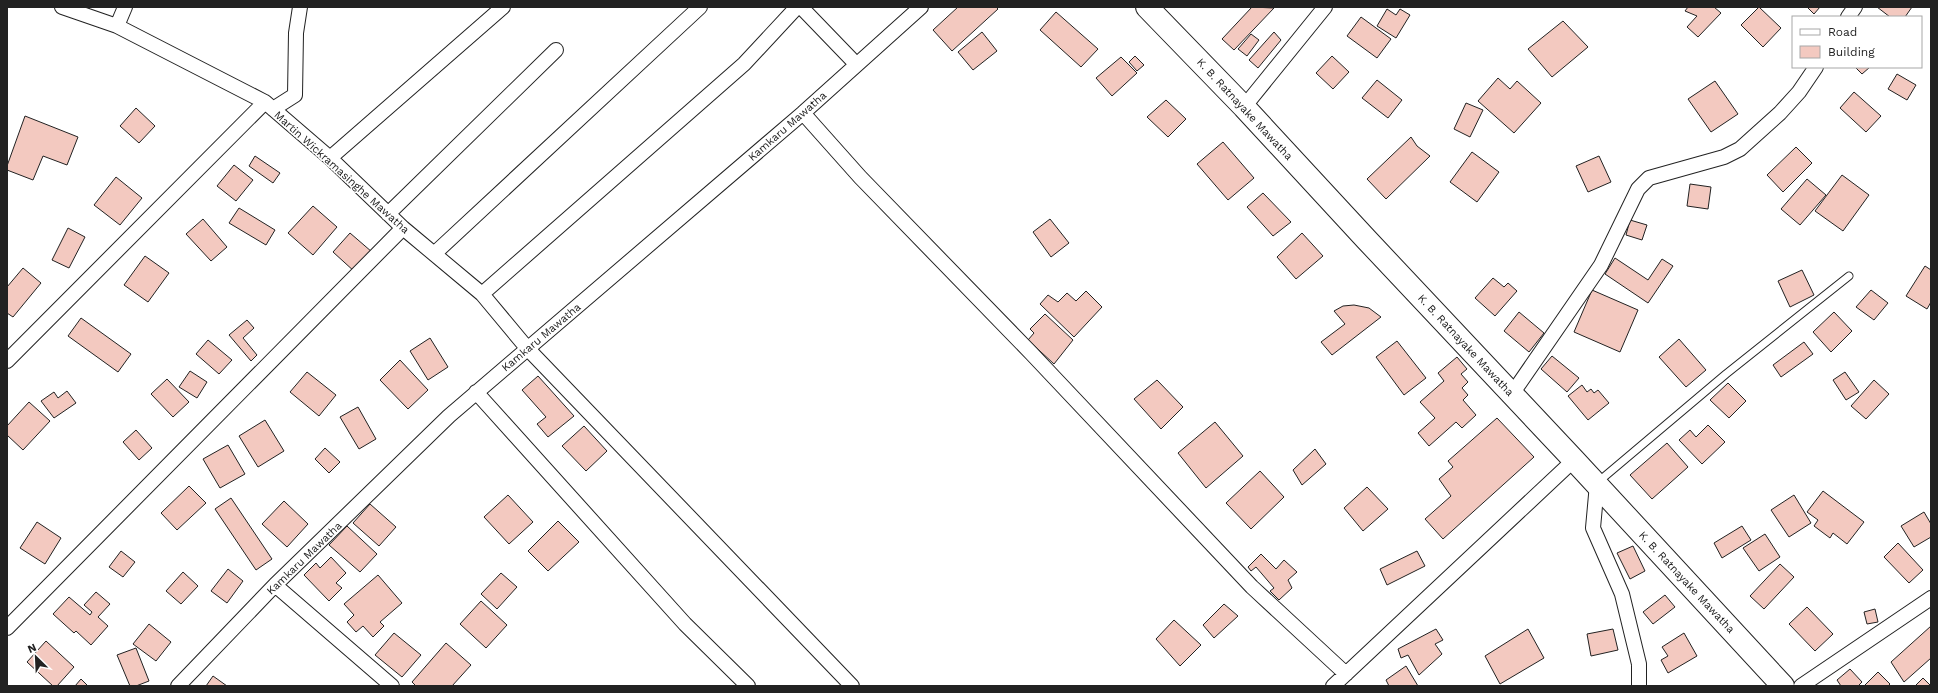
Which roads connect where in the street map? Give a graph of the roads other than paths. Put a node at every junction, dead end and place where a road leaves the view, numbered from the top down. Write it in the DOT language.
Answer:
graph roads {
  1 [pos="62,7"];
  2 [pos="125,7"];
  3 [pos="300,7"];
  4 [pos="503,7"];
  5 [pos="700,7"];
  6 [pos="796,7"];
  7 [pos="801,7"];
  8 [pos="921,7"];
  9 [pos="1147,7"];
  10 [pos="1325,7"];
  11 [pos="1855,7"];
  12 [pos="1849,16"];
  13 [pos="117,26"];
  14 [pos="556,50"];
  15 [pos="856,64"];
  16 [pos="1815,68"];
  17 [pos="269,106"];
  18 [pos="1244,107"];
  19 [pos="803,113"];
  20 [pos="330,158"];
  21 [pos="388,214"];
  22 [pos="403,228"];
  23 [pos="434,254"];
  24 [pos="1849,276"];
  25 [pos="482,294"];
  26 [pos="527,348"];
  27 [pos="7,360"];
  28 [pos="476,392"];
  29 [pos="1512,394"];
  30 [pos="1574,460"];
  31 [pos="1597,484"];
  32 [pos="275,585"];
  33 [pos="1931,598"];
  34 [pos="7,628"];
  35 [pos="1346,674"];
  36 [pos="178,686"];
  37 [pos="392,686"];
  38 [pos="748,686"];
  39 [pos="852,686"];
  40 [pos="1334,686"];
  41 [pos="1638,686"];
  42 [pos="1783,686"];
  43 [pos="1801,686"];
  1 -- 13 [label="street, Martin Wickramasinghe Mawatha"];
  2 -- 13 [label="street"];
  3 -- 17 [label="street"];
  4 -- 20 [label="street"];
  5 -- 23 [label="street"];
  6 -- 25 [label="street"];
  7 -- 15 [label="street"];
  8 -- 15 [label="street, Kamkaru Mawatha"];
  9 -- 18 [label="highway, K. B. Ratnayake Mawatha"];
  10 -- 18 [label="street"];
  11 -- 12 [label="street"];
  13 -- 17 [label="street, Martin Wickramasinghe Mawatha"];
  14 -- 21 [label="street"];
  15 -- 19 [label="street, Kamkaru Mawatha"];
  16 -- 29 [label="street"];
  17 -- 20 [label="street, Martin Wickramasinghe Mawatha"];
  17 -- 27 [label="street"];
  18 -- 29 [label="highway, K. B. Ratnayake Mawatha"];
  19 -- 26 [label="street, Kamkaru Mawatha"];
  19 -- 35 [label="street"];
  20 -- 21 [label="street, Martin Wickramasinghe Mawatha"];
  21 -- 22 [label="street, Martin Wickramasinghe Mawatha"];
  22 -- 23 [label="street, Martin Wickramasinghe Mawatha"];
  22 -- 34 [label="street"];
  23 -- 25 [label="street, Martin Wickramasinghe Mawatha"];
  24 -- 31 [label="lane"];
  25 -- 26 [label="street, Martin Wickramasinghe Mawatha"];
  26 -- 28 [label="street, Kamkaru Mawatha"];
  26 -- 39 [label="street, Martin Wickramasinghe Mawatha"];
  28 -- 32 [label="street, Kamkaru Mawatha"];
  28 -- 38 [label="street"];
  29 -- 30 [label="highway, K. B. Ratnayake Mawatha"];
  30 -- 31 [label="highway, K. B. Ratnayake Mawatha"];
  30 -- 35 [label="street"];
  31 -- 41 [label="street"];
  31 -- 42 [label="highway, K. B. Ratnayake Mawatha"];
  32 -- 36 [label="street, Kamkaru Mawatha"];
  32 -- 37 [label="street"];
  33 -- 43 [label="street"];
  35 -- 40 [label="street"];
}
